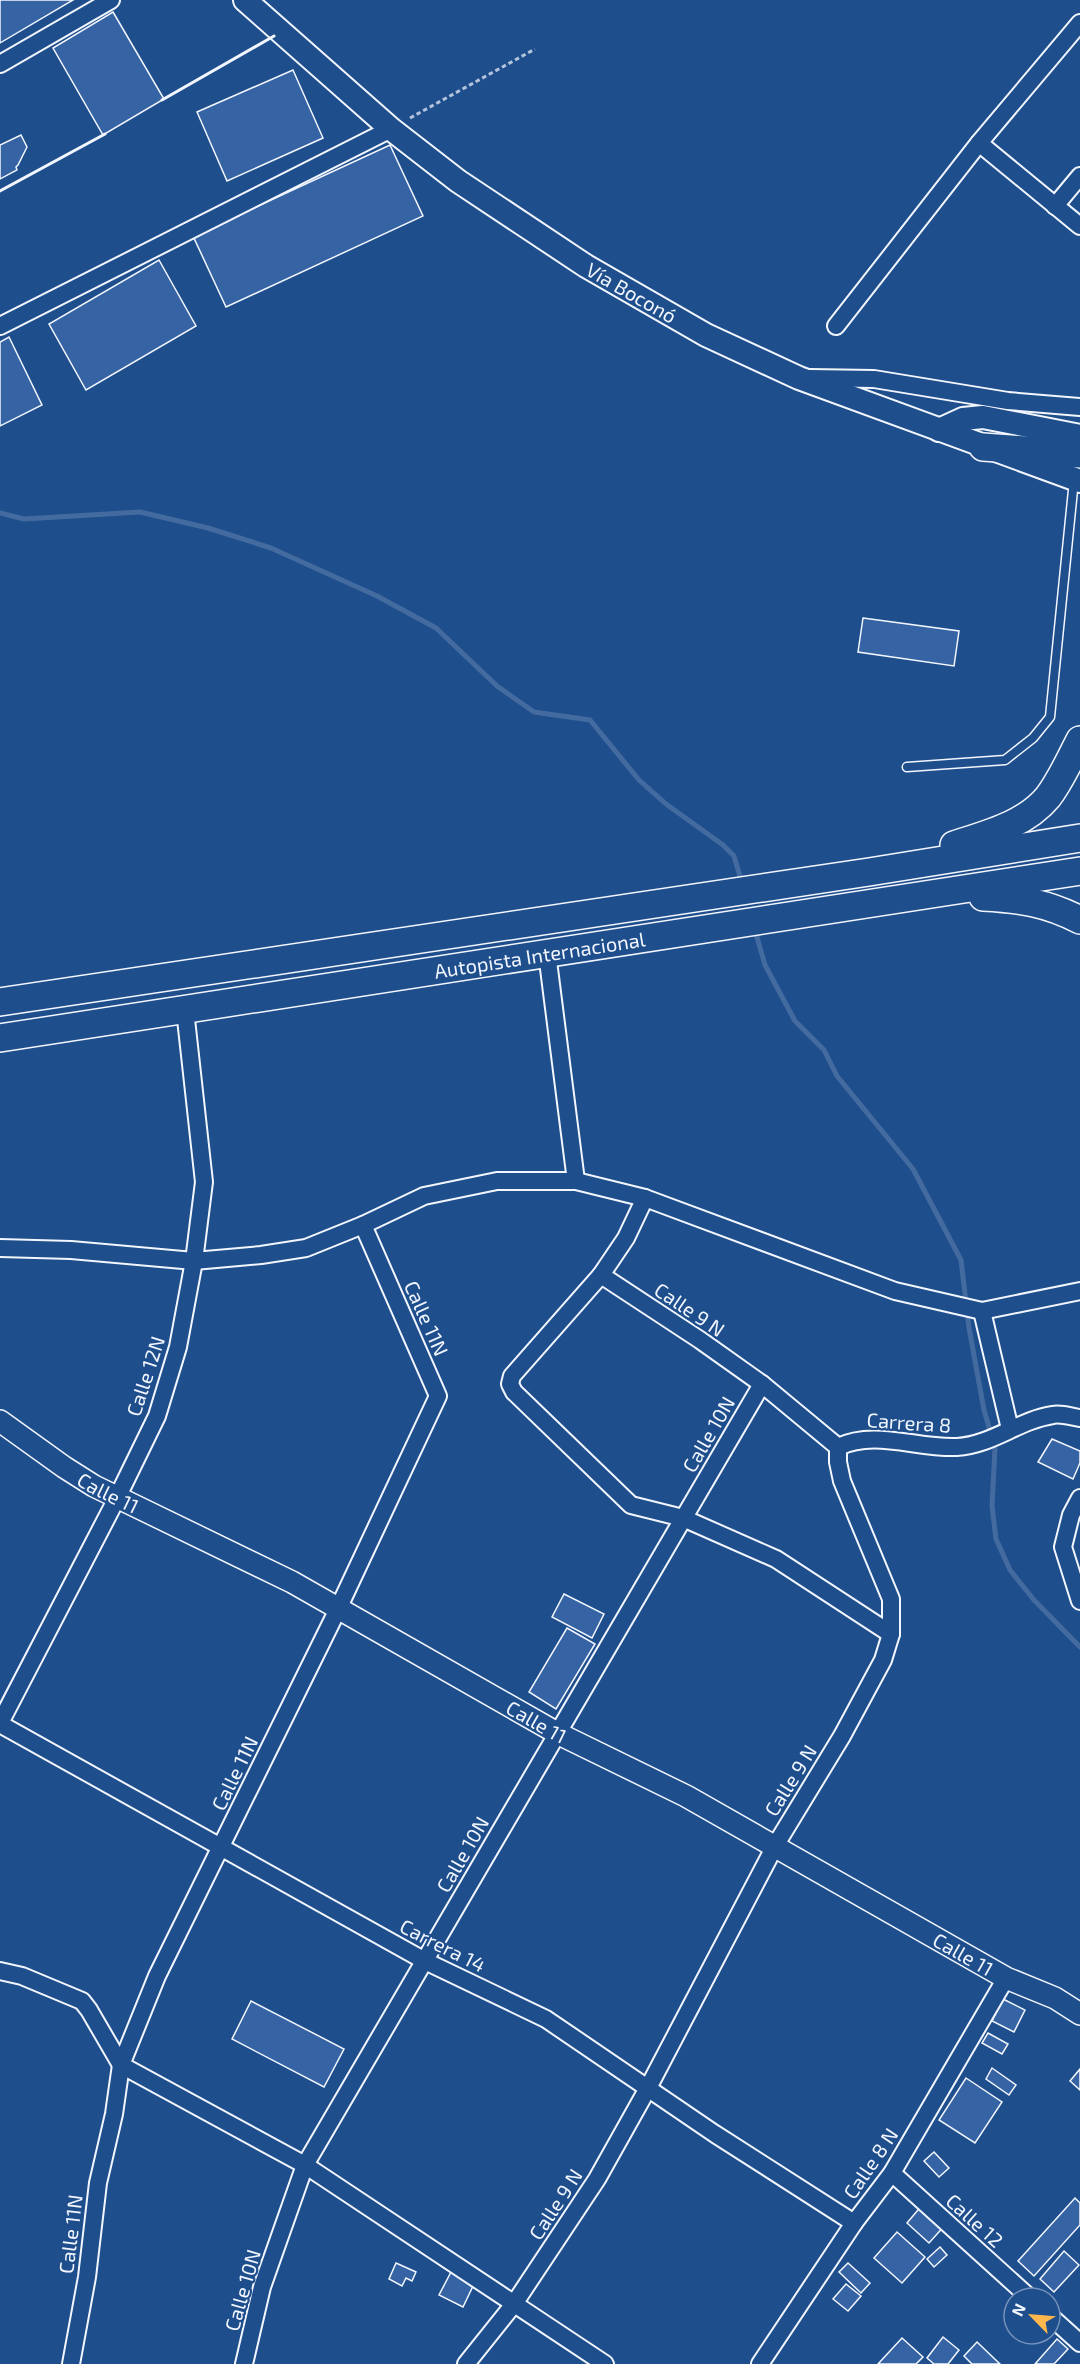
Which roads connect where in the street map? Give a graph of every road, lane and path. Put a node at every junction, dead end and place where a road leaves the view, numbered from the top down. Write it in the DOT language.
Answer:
graph roads {
  1 [pos="111,0"];
  2 [pos="245,0"];
  3 [pos="1080,23"];
  4 [pos="535,49"];
  5 [pos="0,64"];
  6 [pos="427,109"];
  7 [pos="391,129"];
  8 [pos="979,143"];
  9 [pos="1080,176"];
  10 [pos="1055,206"];
  11 [pos="1080,226"];
  12 [pos="0,326"];
  13 [pos="836,326"];
  14 [pos="799,378"];
  15 [pos="1080,407"];
  16 [pos="939,430"];
  17 [pos="1080,436"];
  18 [pos="983,447"];
  19 [pos="1078,471"];
  20 [pos="1080,740"];
  21 [pos="907,767"];
  22 [pos="1080,838"];
  23 [pos="1080,871"];
  24 [pos="869,872"];
  25 [pos="925,894"];
  26 [pos="1080,920"];
  27 [pos="548,953"];
  28 [pos="0,1002"];
  29 [pos="185,1010"];
  30 [pos="0,1038"];
  31 [pos="576,1181"];
  32 [pos="645,1198"];
  33 [pos="363,1225"];
  34 [pos="0,1248"];
  35 [pos="194,1261"];
  36 [pos="601,1275"];
  37 [pos="1080,1291"];
  38 [pos="982,1311"];
  39 [pos="762,1384"];
  40 [pos="1080,1418"];
  41 [pos="0,1421"];
  42 [pos="1010,1429"];
  43 [pos="838,1447"];
  44 [pos="117,1498"];
  45 [pos="1080,1498"];
  46 [pos="683,1518"];
  47 [pos="1080,1601"];
  48 [pos="338,1609"];
  49 [pos="891,1634"];
  50 [pos="0,1724"];
  51 [pos="556,1733"];
  52 [pos="222,1846"];
  53 [pos="775,1846"];
  54 [pos="425,1961"];
  55 [pos="0,1971"];
  56 [pos="1006,1978"];
  57 [pos="1080,2014"];
  58 [pos="121,2065"];
  59 [pos="648,2088"];
  60 [pos="305,2165"];
  61 [pos="892,2173"];
  62 [pos="854,2223"];
  63 [pos="1017,2286"];
  64 [pos="514,2304"];
  65 [pos="1062,2327"];
  66 [pos="1080,2343"];
  67 [pos="71,2364"];
  68 [pos="244,2364"];
  69 [pos="466,2364"];
  70 [pos="605,2364"];
  71 [pos="760,2364"];
  1 -- 5 [label="street"];
  2 -- 7 [label="main road, Vía Boconó"];
  3 -- 8 [label="street"];
  4 -- 6 [label="path"];
  7 -- 12 [label="street"];
  7 -- 14 [label="main road, Vía Boconó"];
  8 -- 10 [label="street"];
  8 -- 13 [label="street"];
  9 -- 10 [label="street"];
  10 -- 11 [label="street"];
  14 -- 15 [label="street"];
  14 -- 16 [label="main road, Vía Boconó"];
  16 -- 17 [label="main road"];
  16 -- 18 [label="main road, Vía Boconó"];
  18 -- 19 [label="highway"];
  19 -- 21 [label="lane"];
  20 -- 24 [label="highway"];
  22 -- 24 [label="highway, Autopista Internacional"];
  23 -- 25 [label="highway, Autopista Internacional"];
  24 -- 28 [label="highway, Autopista Internacional"];
  25 -- 26 [label="highway"];
  25 -- 27 [label="highway, Autopista Internacional"];
  27 -- 29 [label="highway, Autopista Internacional"];
  27 -- 31 [label="street"];
  29 -- 30 [label="highway, Autopista Internacional"];
  29 -- 35 [label="street, Calle 12N"];
  31 -- 32 [label="street"];
  31 -- 33 [label="street"];
  32 -- 36 [label="street"];
  32 -- 38 [label="street"];
  33 -- 35 [label="street"];
  33 -- 48 [label="street, Calle 11N"];
  34 -- 35 [label="street"];
  35 -- 44 [label="street, Calle 12N"];
  36 -- 39 [label="street, Calle 9 N"];
  36 -- 46 [label="street"];
  37 -- 38 [label="street"];
  38 -- 42 [label="street"];
  39 -- 43 [label="street, Calle 9 N"];
  39 -- 46 [label="street, Calle 10N"];
  40 -- 42 [label="street, Carrera 8"];
  41 -- 44 [label="street, Calle 11"];
  42 -- 43 [label="street, Carrera 8"];
  43 -- 49 [label="street, Calle 9 N"];
  44 -- 48 [label="street, Calle 11"];
  44 -- 50 [label="street, Calle 12N"];
  45 -- 47 [label="street"];
  46 -- 49 [label="street"];
  46 -- 51 [label="street, Calle 10N"];
  48 -- 51 [label="street, Calle 11"];
  48 -- 52 [label="street, Calle 11N"];
  49 -- 53 [label="street, Calle 9 N"];
  50 -- 52 [label="street, Carrera 14"];
  51 -- 53 [label="street, Calle 11"];
  51 -- 54 [label="street, Calle 10N"];
  52 -- 54 [label="street, Carrera 14"];
  52 -- 58 [label="street, Calle 11N"];
  53 -- 56 [label="street, Calle 11"];
  53 -- 59 [label="street, Calle 9 N"];
  54 -- 59 [label="street, Carrera 14"];
  54 -- 60 [label="street, Calle 10N"];
  55 -- 58 [label="street"];
  56 -- 57 [label="street, Calle 11"];
  56 -- 61 [label="street, Calle 8 N"];
  58 -- 60 [label="street"];
  58 -- 67 [label="street, Calle 11N"];
  59 -- 62 [label="street, Carrera 14"];
  59 -- 64 [label="street, Calle 9 N"];
  60 -- 64 [label="street"];
  60 -- 68 [label="street, Calle 10N"];
  61 -- 62 [label="street, Calle 8 N"];
  61 -- 63 [label="street, Calle 12"];
  62 -- 71 [label="street, Calle 8 N"];
  64 -- 69 [label="street, Calle 9 N"];
  64 -- 70 [label="street"];
  65 -- 66 [label="street"];
}
